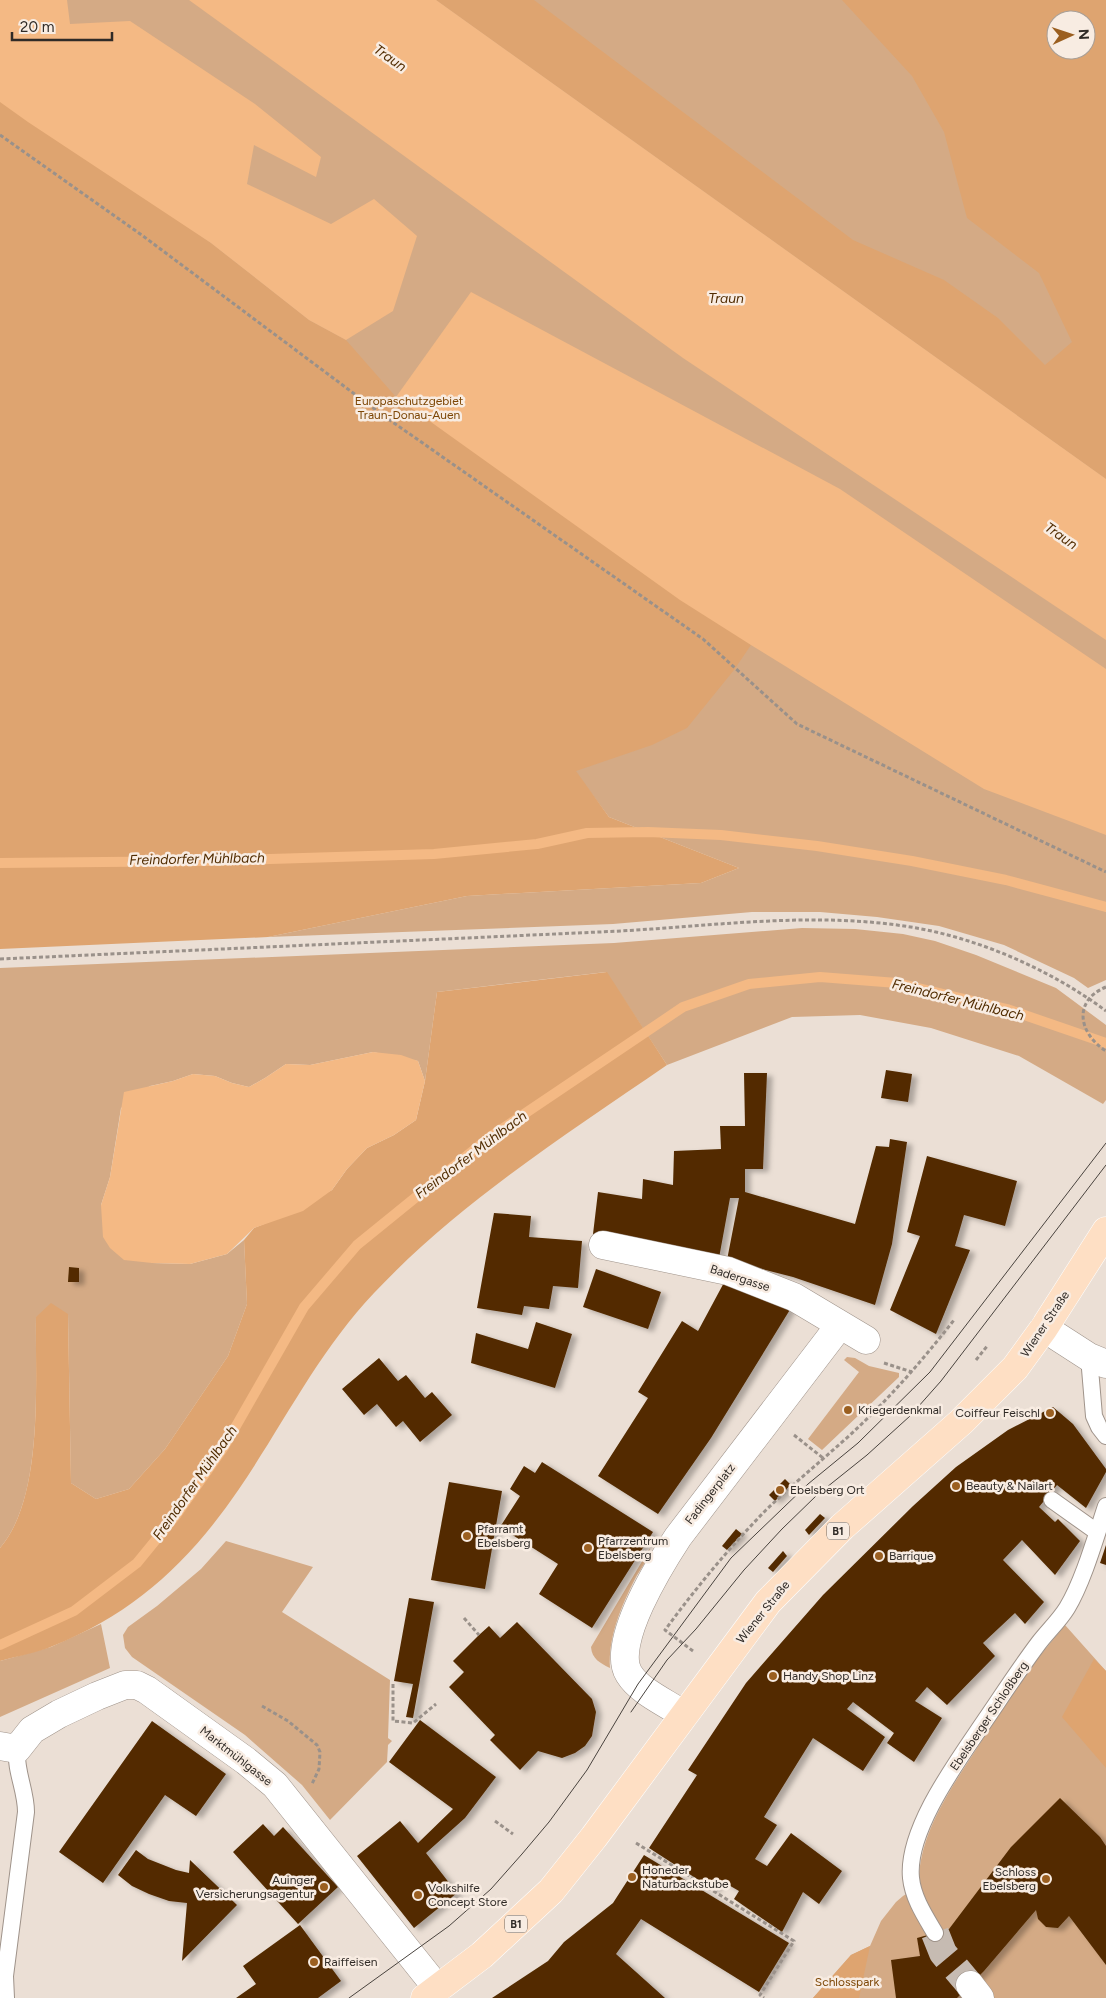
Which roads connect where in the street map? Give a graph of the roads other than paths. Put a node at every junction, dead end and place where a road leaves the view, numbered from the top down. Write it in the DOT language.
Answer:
graph roads {
  1 [pos="1106,1231"];
  2 [pos="603,1245"];
  3 [pos="840,1324"];
  4 [pos="1044,1328"];
  5 [pos="866,1340"];
  6 [pos="1097,1361"];
  7 [pos="1106,1436"];
  8 [pos="1052,1500"];
  9 [pos="1106,1506"];
  10 [pos="1097,1532"];
  11 [pos="684,1715"];
  12 [pos="9,1747"];
  13 [pos="935,1933"];
  14 [pos="432,1993"];
  15 [pos="6,1998"];
  1 -- 4 [label="main road, Wiener Straße / B1"];
  2 -- 3 [label="street, Badergasse"];
  3 -- 5 [label="street, Badergasse"];
  3 -- 11 [label="street, Fadingerplatz"];
  4 -- 6 [label="street"];
  4 -- 11 [label="main road, Wiener Straße / B1"];
  6 -- 7 [label="lane"];
  8 -- 10 [label="lane"];
  9 -- 10 [label="lane, Ebelsberger Schloßberg"];
  10 -- 13 [label="lane, Ebelsberger Schloßberg"];
  11 -- 14 [label="main road, Wiener Straße / B1"];
  12 -- 14 [label="street, Marktmühlgasse"];
  12 -- 15 [label="lane"];
}
